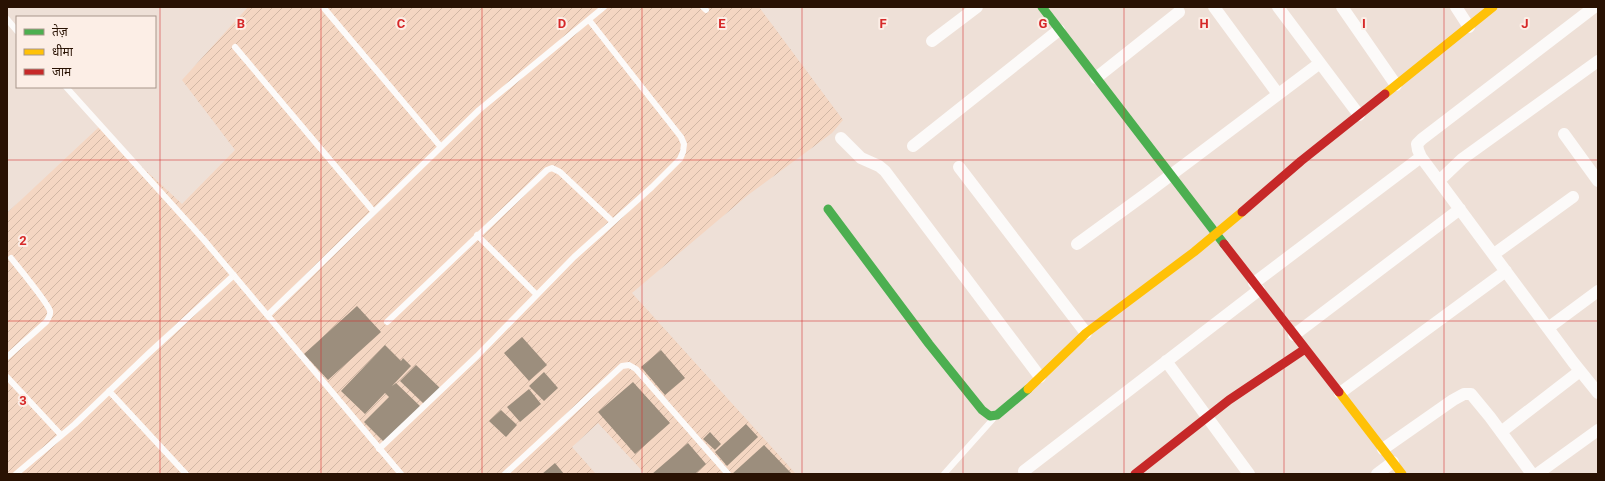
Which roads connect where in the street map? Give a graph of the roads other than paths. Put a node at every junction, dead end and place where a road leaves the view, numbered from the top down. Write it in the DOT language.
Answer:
graph roads {
  1 [pos="323,7"];
  2 [pos="604,7"];
  3 [pos="977,7"];
  4 [pos="1042,7"];
  5 [pos="1214,7"];
  6 [pos="1278,7"];
  7 [pos="1342,7"];
  8 [pos="1456,7"];
  9 [pos="1494,7"];
  10 [pos="1595,10"];
  11 [pos="1179,12"];
  12 [pos="7,19"];
  13 [pos="589,20"];
  14 [pos="1469,27"];
  15 [pos="16,29"];
  16 [pos="1059,30"];
  17 [pos="932,41"];
  18 [pos="235,47"];
  19 [pos="1598,61"];
  20 [pos="1320,63"];
  21 [pos="1096,78"];
  22 [pos="1396,85"];
  23 [pos="67,88"];
  24 [pos="1278,94"];
  25 [pos="1359,115"];
  26 [pos="1564,134"];
  27 [pos="841,138"];
  28 [pos="913,146"];
  29 [pos="441,147"];
  30 [pos="1421,157"];
  31 [pos="959,167"];
  32 [pos="1170,175"];
  33 [pos="1439,180"];
  34 [pos="1598,181"];
  35 [pos="1573,197"];
  36 [pos="828,209"];
  37 [pos="1460,209"];
  38 [pos="374,212"];
  39 [pos="613,222"];
  40 [pos="1216,234"];
  41 [pos="477,235"];
  42 [pos="1077,244"];
  43 [pos="1494,254"];
  44 [pos="12,258"];
  45 [pos="1506,271"];
  46 [pos="234,275"];
  47 [pos="1256,286"];
  48 [pos="1598,291"];
  49 [pos="537,295"];
  50 [pos="268,315"];
  51 [pos="387,322"];
  52 [pos="1548,328"];
  53 [pos="1086,333"];
  54 [pos="1294,335"];
  55 [pos="1305,349"];
  56 [pos="7,357"];
  57 [pos="1166,361"];
  58 [pos="1580,371"];
  59 [pos="7,377"];
  60 [pos="1040,377"];
  61 [pos="109,391"];
  62 [pos="1340,393"];
  63 [pos="1598,393"];
  64 [pos="997,415"];
  65 [pos="1207,418"];
  66 [pos="1598,430"];
  67 [pos="1501,432"];
  68 [pos="61,435"];
  69 [pos="380,449"];
  70 [pos="1383,449"];
  71 [pos="1393,462"];
  72 [pos="1024,471"];
  73 [pos="16,474"];
  74 [pos="186,474"];
  75 [pos="401,474"];
  76 [pos="505,474"];
  77 [pos="728,474"];
  78 [pos="944,474"];
  79 [pos="1135,474"];
  80 [pos="1249,474"];
  81 [pos="1377,474"];
  82 [pos="1402,474"];
  83 [pos="1532,474"];
  84 [pos="1537,474"];
  1 -- 29 [label="lane"];
  2 -- 13 [label="lane"];
  3 -- 17 [label="street"];
  4 -- 16 [label="street"];
  5 -- 24 [label="street"];
  6 -- 20 [label="street"];
  7 -- 22 [label="street"];
  8 -- 14 [label="street"];
  9 -- 14 [label="street"];
  10 -- 30 [label="street"];
  11 -- 21 [label="street"];
  12 -- 15 [label="lane"];
  13 -- 29 [label="lane"];
  13 -- 39 [label="lane"];
  14 -- 22 [label="street"];
  16 -- 21 [label="street"];
  16 -- 28 [label="street"];
  18 -- 38 [label="lane"];
  19 -- 33 [label="street"];
  20 -- 24 [label="street"];
  20 -- 25 [label="street"];
  21 -- 32 [label="street"];
  22 -- 25 [label="street"];
  23 -- 46 [label="lane"];
  24 -- 32 [label="street"];
  25 -- 40 [label="street"];
  26 -- 34 [label="street"];
  27 -- 60 [label="street"];
  29 -- 38 [label="lane"];
  30 -- 33 [label="street"];
  30 -- 47 [label="street"];
  31 -- 53 [label="street"];
  32 -- 40 [label="street"];
  32 -- 42 [label="street"];
  33 -- 37 [label="street"];
  35 -- 43 [label="street"];
  36 -- 64 [label="street"];
  37 -- 43 [label="street"];
  37 -- 54 [label="street"];
  38 -- 50 [label="lane"];
  39 -- 41 [label="lane"];
  39 -- 49 [label="lane"];
  40 -- 47 [label="street"];
  40 -- 53 [label="street"];
  41 -- 49 [label="lane"];
  41 -- 51 [label="lane"];
  43 -- 45 [label="street"];
  44 -- 56 [label="lane"];
  45 -- 52 [label="street"];
  45 -- 62 [label="street"];
  46 -- 50 [label="lane"];
  46 -- 61 [label="lane"];
  47 -- 54 [label="street"];
  47 -- 57 [label="street"];
  48 -- 52 [label="street"];
  49 -- 69 [label="lane"];
  50 -- 69 [label="lane"];
  52 -- 58 [label="street"];
  53 -- 60 [label="street"];
  54 -- 55 [label="street"];
  55 -- 62 [label="street"];
  55 -- 65 [label="street"];
  57 -- 65 [label="street"];
  57 -- 72 [label="street"];
  58 -- 63 [label="street"];
  58 -- 67 [label="street"];
  59 -- 68 [label="lane"];
  60 -- 64 [label="street"];
  61 -- 68 [label="lane"];
  61 -- 74 [label="lane"];
  62 -- 70 [label="street"];
  64 -- 78 [label="lane"];
  65 -- 79 [label="street"];
  65 -- 80 [label="street"];
  66 -- 84 [label="street"];
  67 -- 70 [label="street"];
  67 -- 83 [label="street"];
  68 -- 73 [label="lane"];
  69 -- 75 [label="lane"];
  70 -- 71 [label="street"];
  71 -- 81 [label="street"];
  71 -- 82 [label="street"];
  76 -- 77 [label="lane"];
}
